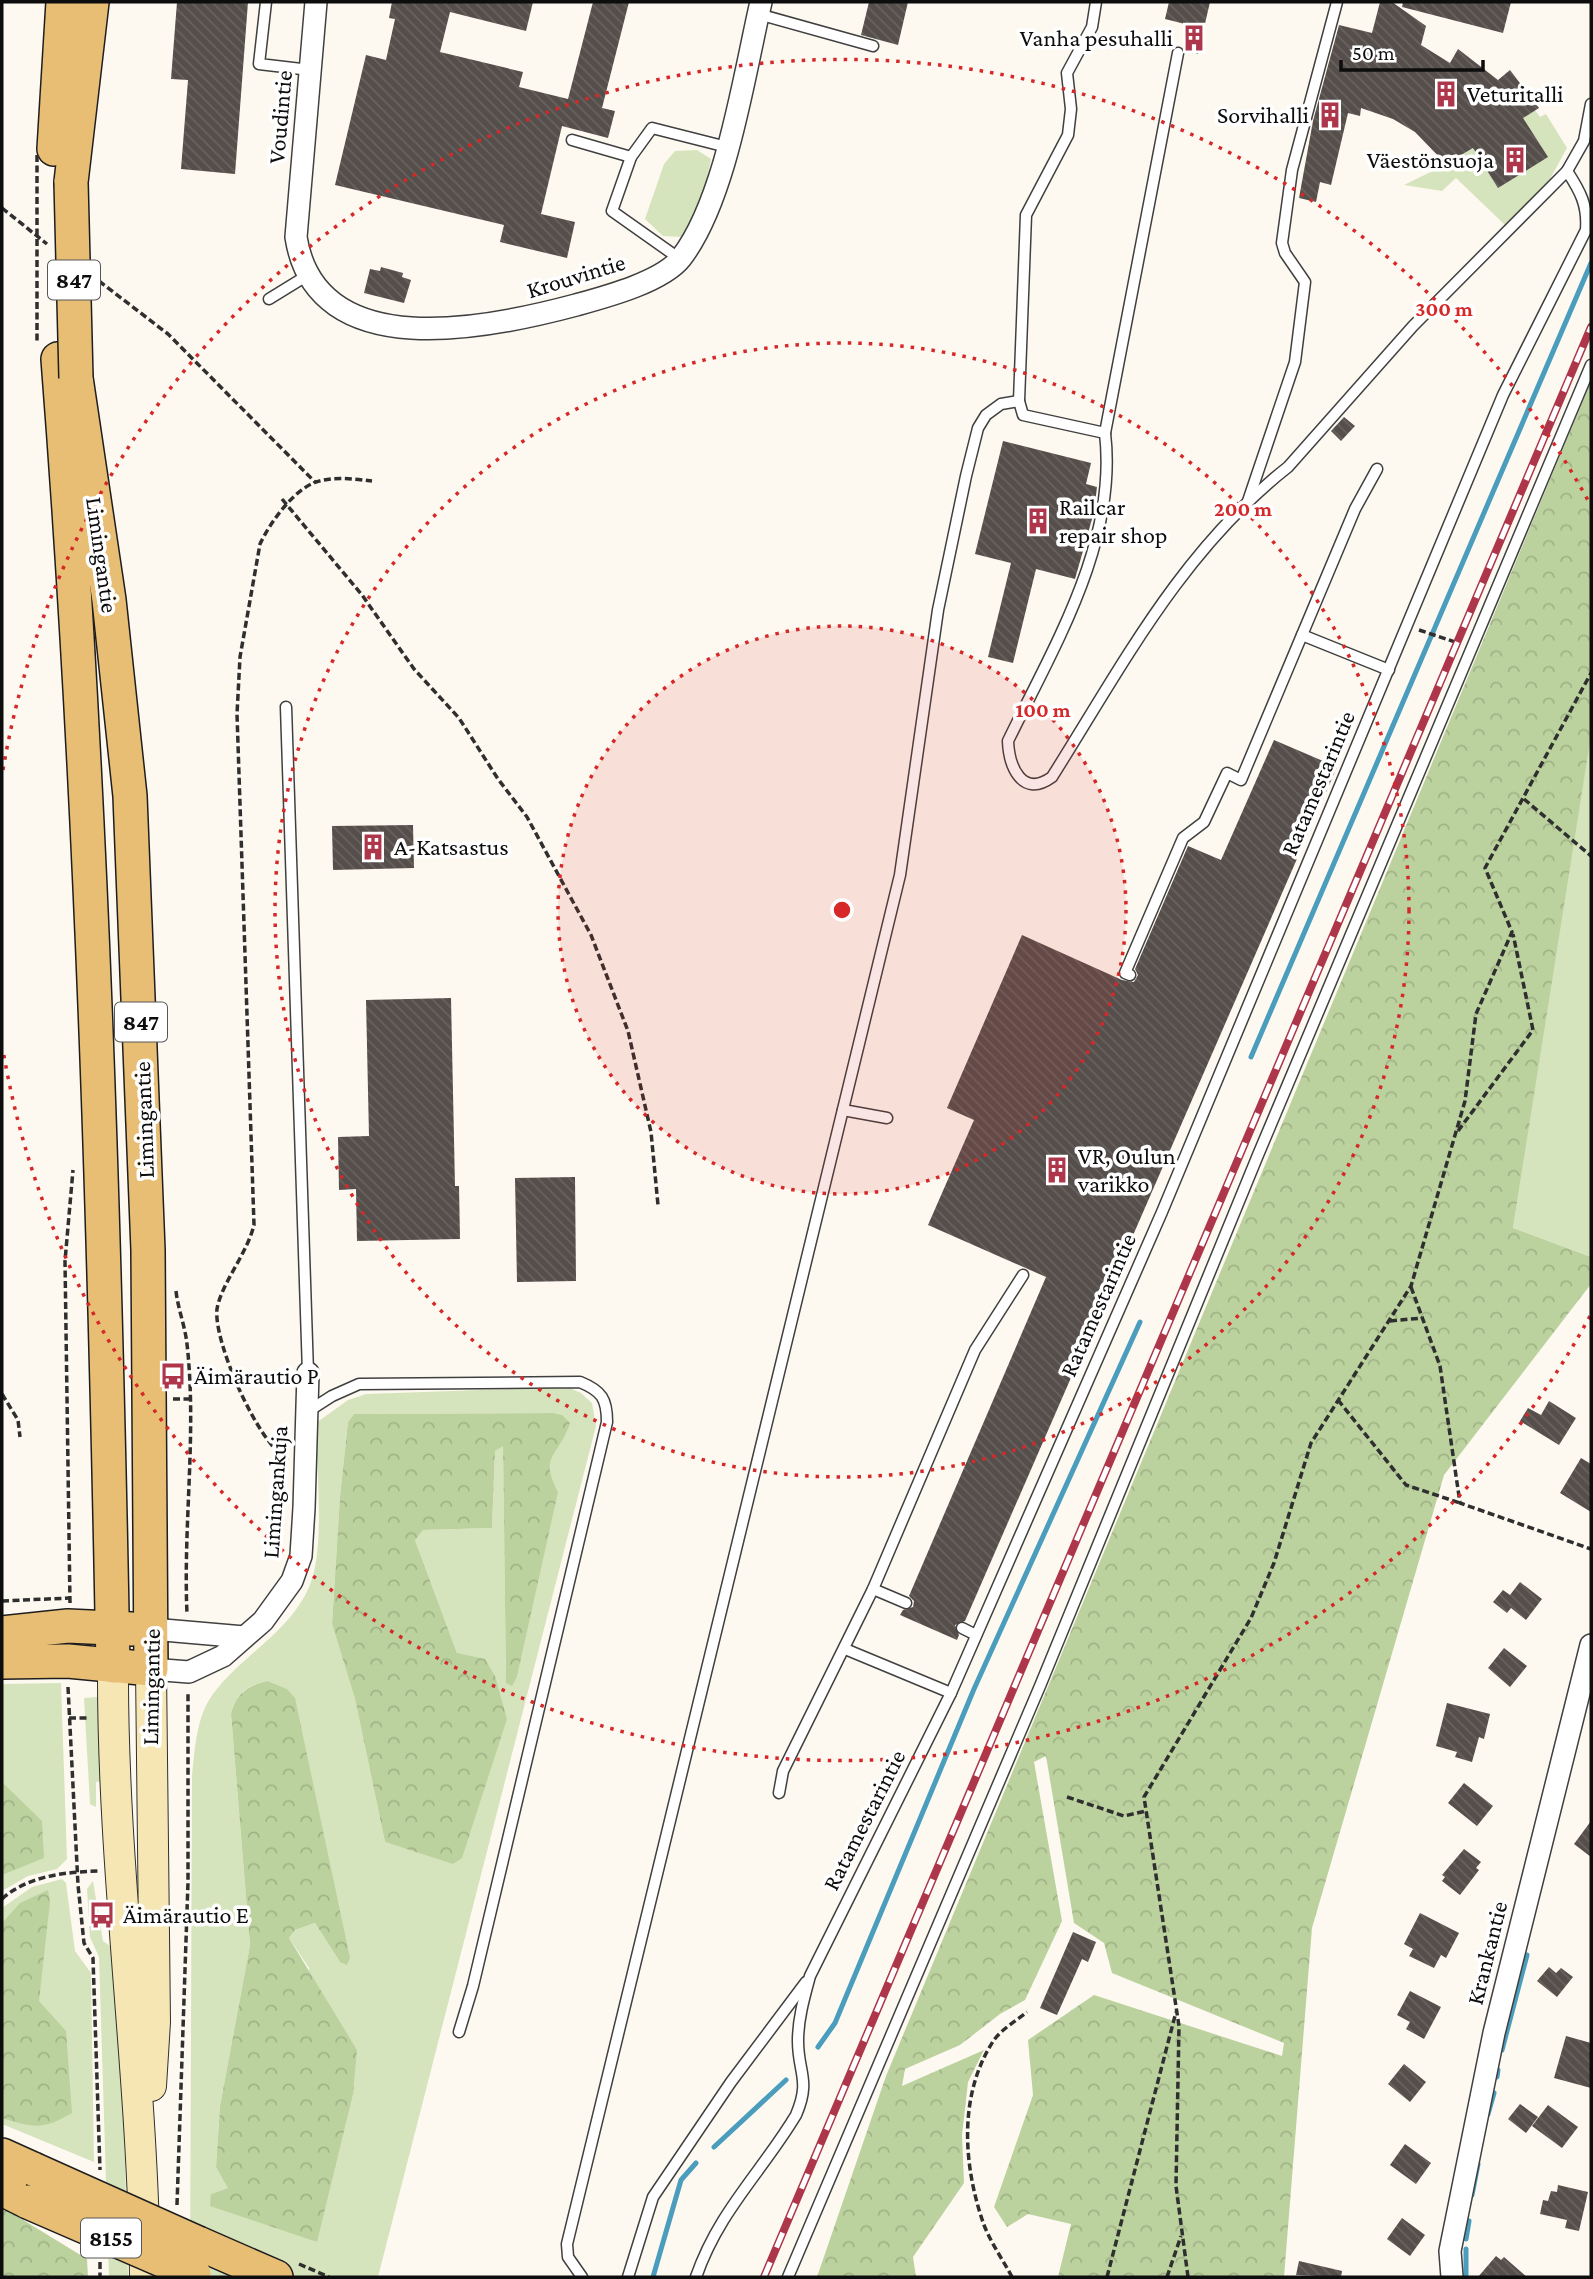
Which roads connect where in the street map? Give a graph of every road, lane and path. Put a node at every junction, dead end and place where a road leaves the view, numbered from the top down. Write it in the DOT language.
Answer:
graph roads {
  1 [pos="63,2"];
  2 [pos="92,2"];
  3 [pos="266,2"];
  4 [pos="316,2"];
  5 [pos="1096,2"];
  6 [pos="1337,2"];
  7 [pos="760,8"];
  8 [pos="873,46"];
  9 [pos="1178,53"];
  10 [pos="310,70"];
  11 [pos="1591,104"];
  12 [pos="572,140"];
  13 [pos="727,147"];
  14 [pos="631,157"];
  15 [pos="54,168"];
  16 [pos="1567,171"];
  17 [pos="2,208"];
  18 [pos="296,237"];
  19 [pos="57,251"];
  20 [pos="680,259"];
  21 [pos="91,275"];
  22 [pos="308,275"];
  23 [pos="269,299"];
  24 [pos="52,359"];
  25 [pos="1591,365"];
  26 [pos="1019,401"];
  27 [pos="1105,433"];
  28 [pos="1377,469"];
  29 [pos="372,481"];
  30 [pos="315,482"];
  31 [pos="282,499"];
  32 [pos="1246,505"];
  33 [pos="286,506"];
  34 [pos="1424,632"];
  35 [pos="1302,635"];
  36 [pos="1474,646"];
  37 [pos="1389,670"];
  38 [pos="1591,673"];
  39 [pos="286,707"];
  40 [pos="1523,798"];
  41 [pos="1591,856"];
  42 [pos="1512,932"];
  43 [pos="1130,975"];
  44 [pos="842,1110"];
  45 [pos="887,1118"];
  46 [pos="1455,1135"];
  47 [pos="73,1166"];
  48 [pos="658,1205"];
  49 [pos="1023,1275"];
  50 [pos="1411,1286"];
  51 [pos="1422,1318"];
  52 [pos="1388,1322"];
  53 [pos="308,1373"];
  54 [pos="2,1395"];
  55 [pos="173,1399"];
  56 [pos="188,1399"];
  57 [pos="1338,1400"];
  58 [pos="306,1413"];
  59 [pos="20,1437"];
  60 [pos="305,1470"];
  61 [pos="1460,1503"];
  62 [pos="1591,1549"];
  63 [pos="873,1588"];
  64 [pos="2,1601"];
  65 [pos="906,1603"];
  66 [pos="69,1612"];
  67 [pos="113,1628"];
  68 [pos="962,1628"];
  69 [pos="152,1629"];
  70 [pos="2,1633"];
  71 [pos="976,1634"];
  72 [pos="244,1637"];
  73 [pos="1591,1645"];
  74 [pos="845,1649"];
  75 [pos="68,1661"];
  76 [pos="2,1662"];
  77 [pos="113,1666"];
  78 [pos="151,1669"];
  79 [pos="951,1693"];
  80 [pos="1583,1707"];
  81 [pos="186,1717"];
  82 [pos="779,1793"];
  83 [pos="1067,1797"];
  84 [pos="1146,1811"];
  85 [pos="77,1871"];
  86 [pos="98,1871"];
  87 [pos="2,1899"];
  88 [pos="810,1976"];
  89 [pos="1177,2010"];
  90 [pos="1027,2012"];
  91 [pos="459,2032"];
  92 [pos="2,2155"];
  93 [pos="100,2175"];
  94 [pos="15,2195"];
  95 [pos="144,2202"];
  96 [pos="177,2209"];
  97 [pos="1182,2233"];
  98 [pos="99,2252"];
  99 [pos="198,2265"];
  100 [pos="100,2277"];
  101 [pos="145,2277"];
  102 [pos="276,2277"];
  103 [pos="582,2277"];
  104 [pos="628,2277"];
  105 [pos="696,2277"];
  106 [pos="788,2277"];
  107 [pos="1012,2277"];
  108 [pos="1107,2277"];
  109 [pos="1167,2277"];
  110 [pos="1188,2277"];
  111 [pos="1452,2277"];
  1 -- 15 [label="main road, Limingantie / 847"];
  2 -- 15 [label="main road, Limingantie / 847"];
  3 -- 10 [label="lane"];
  4 -- 10 [label="street, Voudintie"];
  5 -- 26 [label="lane"];
  6 -- 32 [label="lane"];
  7 -- 8 [label="lane"];
  7 -- 13 [label="street, Krouvintie"];
  9 -- 27 [label="lane"];
  10 -- 18 [label="street, Voudintie"];
  11 -- 16 [label="lane"];
  12 -- 14 [label="lane"];
  13 -- 14 [label="lane"];
  13 -- 20 [label="street, Krouvintie"];
  14 -- 20 [label="lane"];
  15 -- 24 [label="main road, Limingantie / 847"];
  15 -- 24 [label="path, bridge"];
  16 -- 32 [label="lane"];
  16 -- 37 [label="lane, Ratamestarintie"];
  17 -- 19 [label="path"];
  18 -- 22 [label="street, Krouvintie"];
  20 -- 22 [label="street, Krouvintie"];
  21 -- 30 [label="path"];
  22 -- 23 [label="lane"];
  24 -- 67 [label="main road, Limingantie / 847"];
  24 -- 69 [label="main road, Limingantie / 847"];
  25 -- 36 [label="lane"];
  26 -- 27 [label="lane"];
  26 -- 44 [label="lane"];
  27 -- 32 [label="lane"];
  28 -- 35 [label="lane"];
  29 -- 30 [label="path"];
  30 -- 33 [label="path"];
  31 -- 33 [label="path"];
  33 -- 48 [label="path"];
  33 -- 60 [label="path"];
  34 -- 36 [label="path"];
  35 -- 37 [label="lane"];
  35 -- 43 [label="lane"];
  36 -- 106 [label="lane"];
  37 -- 71 [label="lane, Ratamestarintie"];
  38 -- 40 [label="path"];
  39 -- 53 [label="lane"];
  40 -- 41 [label="path"];
  40 -- 42 [label="path"];
  42 -- 46 [label="path"];
  42 -- 46 [label="path"];
  44 -- 45 [label="lane"];
  44 -- 103 [label="lane"];
  46 -- 50 [label="path"];
  47 -- 66 [label="path"];
  49 -- 63 [label="lane"];
  50 -- 51 [label="path"];
  50 -- 52 [label="path"];
  51 -- 52 [label="path"];
  51 -- 61 [label="path"];
  52 -- 57 [label="path"];
  53 -- 58 [label="street, Limingankuja"];
  54 -- 59 [label="path"];
  55 -- 56 [label="path"];
  57 -- 61 [label="path"];
  57 -- 84 [label="path"];
  58 -- 60 [label="street, Limingankuja"];
  58 -- 91 [label="lane"];
  60 -- 72 [label="street, Limingankuja"];
  61 -- 62 [label="path"];
  63 -- 65 [label="lane"];
  63 -- 74 [label="lane"];
  64 -- 66 [label="path"];
  66 -- 67 [label="main road"];
  66 -- 70 [label="main road"];
  67 -- 69 [label="main road"];
  67 -- 77 [label="main road, Limingantie / 847"];
  68 -- 71 [label="lane"];
  69 -- 72 [label="street"];
  69 -- 78 [label="main road, Limingantie / 847"];
  71 -- 79 [label="lane, Ratamestarintie"];
  72 -- 78 [label="street, Limingankuja"];
  73 -- 80 [label="street, Krankantie"];
  74 -- 79 [label="lane"];
  74 -- 82 [label="lane"];
  75 -- 76 [label="main road"];
  75 -- 77 [label="main road"];
  75 -- 85 [label="path"];
  77 -- 78 [label="main road"];
  77 -- 95 [label="main road, Limingantie / 847"];
  78 -- 95 [label="main road, Limingantie / 847"];
  79 -- 88 [label="lane, Ratamestarintie"];
  80 -- 111 [label="street, Krankantie"];
  81 -- 96 [label="path"];
  83 -- 84 [label="path"];
  84 -- 89 [label="path"];
  85 -- 86 [label="path"];
  85 -- 87 [label="path"];
  85 -- 93 [label="path"];
  88 -- 104 [label="lane"];
  88 -- 105 [label="lane, Ratamestarintie"];
  89 -- 97 [label="path"];
  89 -- 108 [label="path"];
  90 -- 107 [label="path"];
  92 -- 99 [label="main road, 8155, bridge"];
  94 -- 99 [label="main road, 8155, bridge"];
  95 -- 101 [label="main road, Limingantie / 847"];
  97 -- 109 [label="path"];
  97 -- 110 [label="path"];
  98 -- 100 [label="path"];
  99 -- 102 [label="main road, 8155"];
}
